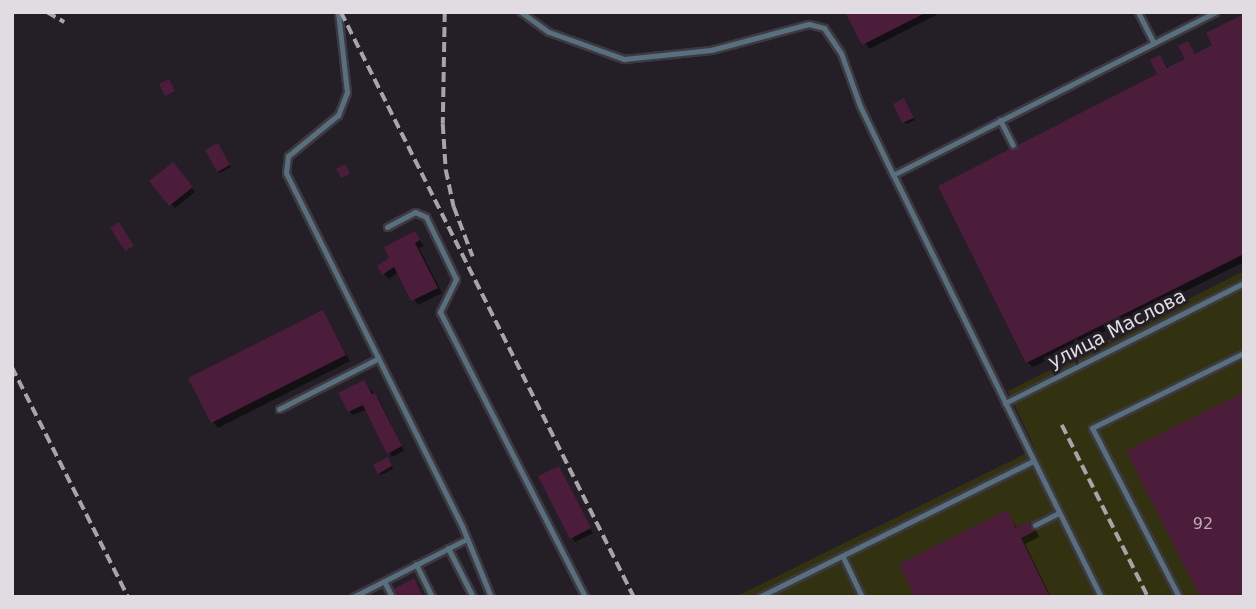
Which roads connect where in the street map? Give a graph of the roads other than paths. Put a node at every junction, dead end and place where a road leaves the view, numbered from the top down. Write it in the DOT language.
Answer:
graph roads {
  1 [pos="338,12"];
  2 [pos="522,12"];
  3 [pos="1138,12"];
  4 [pos="1215,12"];
  5 [pos="1153,42"];
  6 [pos="1000,120"];
  7 [pos="1013,145"];
  8 [pos="893,175"];
  9 [pos="387,227"];
  10 [pos="1244,283"];
  11 [pos="1244,353"];
  12 [pos="377,359"];
  13 [pos="1005,403"];
  14 [pos="279,409"];
  15 [pos="1033,461"];
  16 [pos="1059,513"];
  17 [pos="1035,525"];
  18 [pos="467,539"];
  19 [pos="448,548"];
  20 [pos="843,557"];
  21 [pos="416,565"];
  22 [pos="384,581"];
  23 [pos="353,597"];
  24 [pos="392,597"];
  25 [pos="432,597"];
  26 [pos="472,597"];
  27 [pos="491,597"];
  28 [pos="585,597"];
  29 [pos="759,597"];
  30 [pos="862,597"];
  31 [pos="1101,597"];
  32 [pos="1179,597"];
  1 -- 12 [label="lane"];
  2 -- 8 [label="lane"];
  3 -- 5 [label="lane"];
  4 -- 5 [label="lane"];
  5 -- 6 [label="lane"];
  6 -- 7 [label="lane"];
  6 -- 8 [label="lane"];
  8 -- 13 [label="lane"];
  9 -- 28 [label="lane"];
  10 -- 13 [label="lane, улица Маслова"];
  11 -- 32 [label="lane"];
  12 -- 14 [label="lane"];
  12 -- 18 [label="lane"];
  13 -- 15 [label="lane"];
  15 -- 16 [label="lane"];
  15 -- 20 [label="lane"];
  16 -- 17 [label="lane"];
  16 -- 31 [label="lane"];
  18 -- 19 [label="lane"];
  18 -- 27 [label="lane"];
  19 -- 21 [label="lane"];
  19 -- 26 [label="lane"];
  20 -- 29 [label="lane"];
  20 -- 30 [label="lane"];
  21 -- 22 [label="lane"];
  21 -- 25 [label="lane"];
  22 -- 23 [label="lane"];
  22 -- 24 [label="lane"];
}
